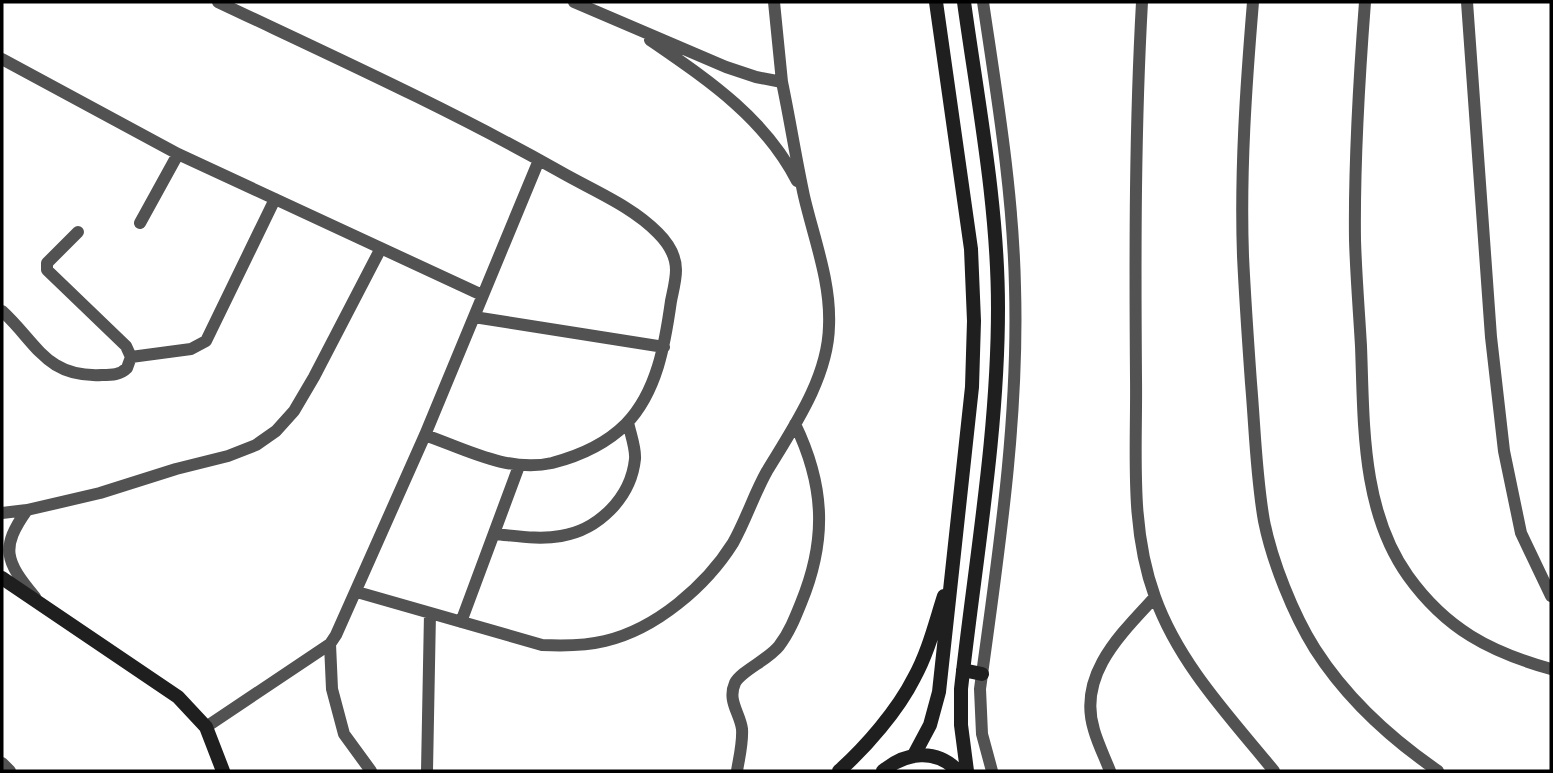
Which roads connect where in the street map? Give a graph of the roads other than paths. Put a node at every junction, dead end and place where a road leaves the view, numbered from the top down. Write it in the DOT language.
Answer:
graph roads {
  1 [pos="218,2"];
  2 [pos="573,2"];
  3 [pos="774,2"];
  4 [pos="936,2"];
  5 [pos="964,2"];
  6 [pos="983,2"];
  7 [pos="1142,2"];
  8 [pos="1253,2"];
  9 [pos="1365,2"];
  10 [pos="1468,2"];
  11 [pos="630,26"];
  12 [pos="2,59"];
  13 [pos="782,82"];
  14 [pos="178,154"];
  15 [pos="540,160"];
  16 [pos="804,194"];
  17 [pos="275,199"];
  18 [pos="140,223"];
  19 [pos="78,232"];
  20 [pos="381,248"];
  21 [pos="482,295"];
  22 [pos="2,311"];
  23 [pos="474,317"];
  24 [pos="664,347"];
  25 [pos="131,357"];
  26 [pos="628,422"];
  27 [pos="795,424"];
  28 [pos="425,435"];
  29 [pos="519,466"];
  30 [pos="27,510"];
  31 [pos="2,513"];
  32 [pos="495,534"];
  33 [pos="953,568"];
  34 [pos="2,578"];
  35 [pos="357,592"];
  36 [pos="1551,596"];
  37 [pos="1155,597"];
  38 [pos="41,605"];
  39 [pos="430,613"];
  40 [pos="461,622"];
  41 [pos="330,644"];
  42 [pos="1551,669"];
  43 [pos="963,670"];
  44 [pos="982,674"];
  45 [pos="206,727"];
  46 [pos="914,755"];
  47 [pos="2,763"];
  48 [pos="10,771"];
  49 [pos="222,771"];
  50 [pos="371,771"];
  51 [pos="427,771"];
  52 [pos="737,771"];
  53 [pos="839,771"];
  54 [pos="883,771"];
  55 [pos="958,771"];
  56 [pos="967,771"];
  57 [pos="992,771"];
  58 [pos="1110,771"];
  59 [pos="1274,771"];
  60 [pos="1438,771"];
  1 -- 15 [label="street"];
  2 -- 11 [label="street"];
  3 -- 13 [label="street"];
  4 -- 33 [label="street"];
  5 -- 43 [label="street"];
  6 -- 44 [label="street"];
  7 -- 37 [label="street"];
  8 -- 60 [label="street"];
  9 -- 42 [label="street"];
  10 -- 36 [label="street"];
  11 -- 13 [label="street"];
  11 -- 16 [label="street"];
  12 -- 14 [label="street"];
  13 -- 16 [label="street"];
  14 -- 17 [label="street"];
  14 -- 18 [label="street"];
  15 -- 21 [label="street"];
  15 -- 24 [label="street"];
  16 -- 27 [label="street"];
  17 -- 20 [label="street"];
  17 -- 25 [label="street"];
  19 -- 25 [label="street"];
  20 -- 21 [label="street"];
  20 -- 30 [label="street"];
  21 -- 23 [label="street"];
  22 -- 25 [label="street"];
  23 -- 24 [label="street"];
  23 -- 28 [label="street"];
  24 -- 26 [label="street"];
  26 -- 29 [label="street"];
  26 -- 32 [label="street"];
  27 -- 40 [label="street"];
  27 -- 52 [label="street"];
  28 -- 29 [label="street"];
  28 -- 35 [label="street"];
  29 -- 32 [label="street"];
  30 -- 31 [label="street"];
  30 -- 38 [label="street"];
  32 -- 40 [label="street"];
  33 -- 46 [label="street"];
  33 -- 53 [label="street"];
  34 -- 38 [label="street"];
  35 -- 39 [label="street"];
  35 -- 41 [label="street"];
  37 -- 58 [label="street"];
  37 -- 59 [label="street"];
  38 -- 45 [label="street"];
  39 -- 40 [label="street"];
  39 -- 51 [label="street"];
  41 -- 45 [label="street"];
  41 -- 50 [label="street"];
  43 -- 44 [label="street"];
  43 -- 56 [label="street"];
  44 -- 57 [label="street"];
  45 -- 49 [label="street"];
  46 -- 54 [label="street"];
  46 -- 55 [label="street"];
  47 -- 48 [label="street"];
}
